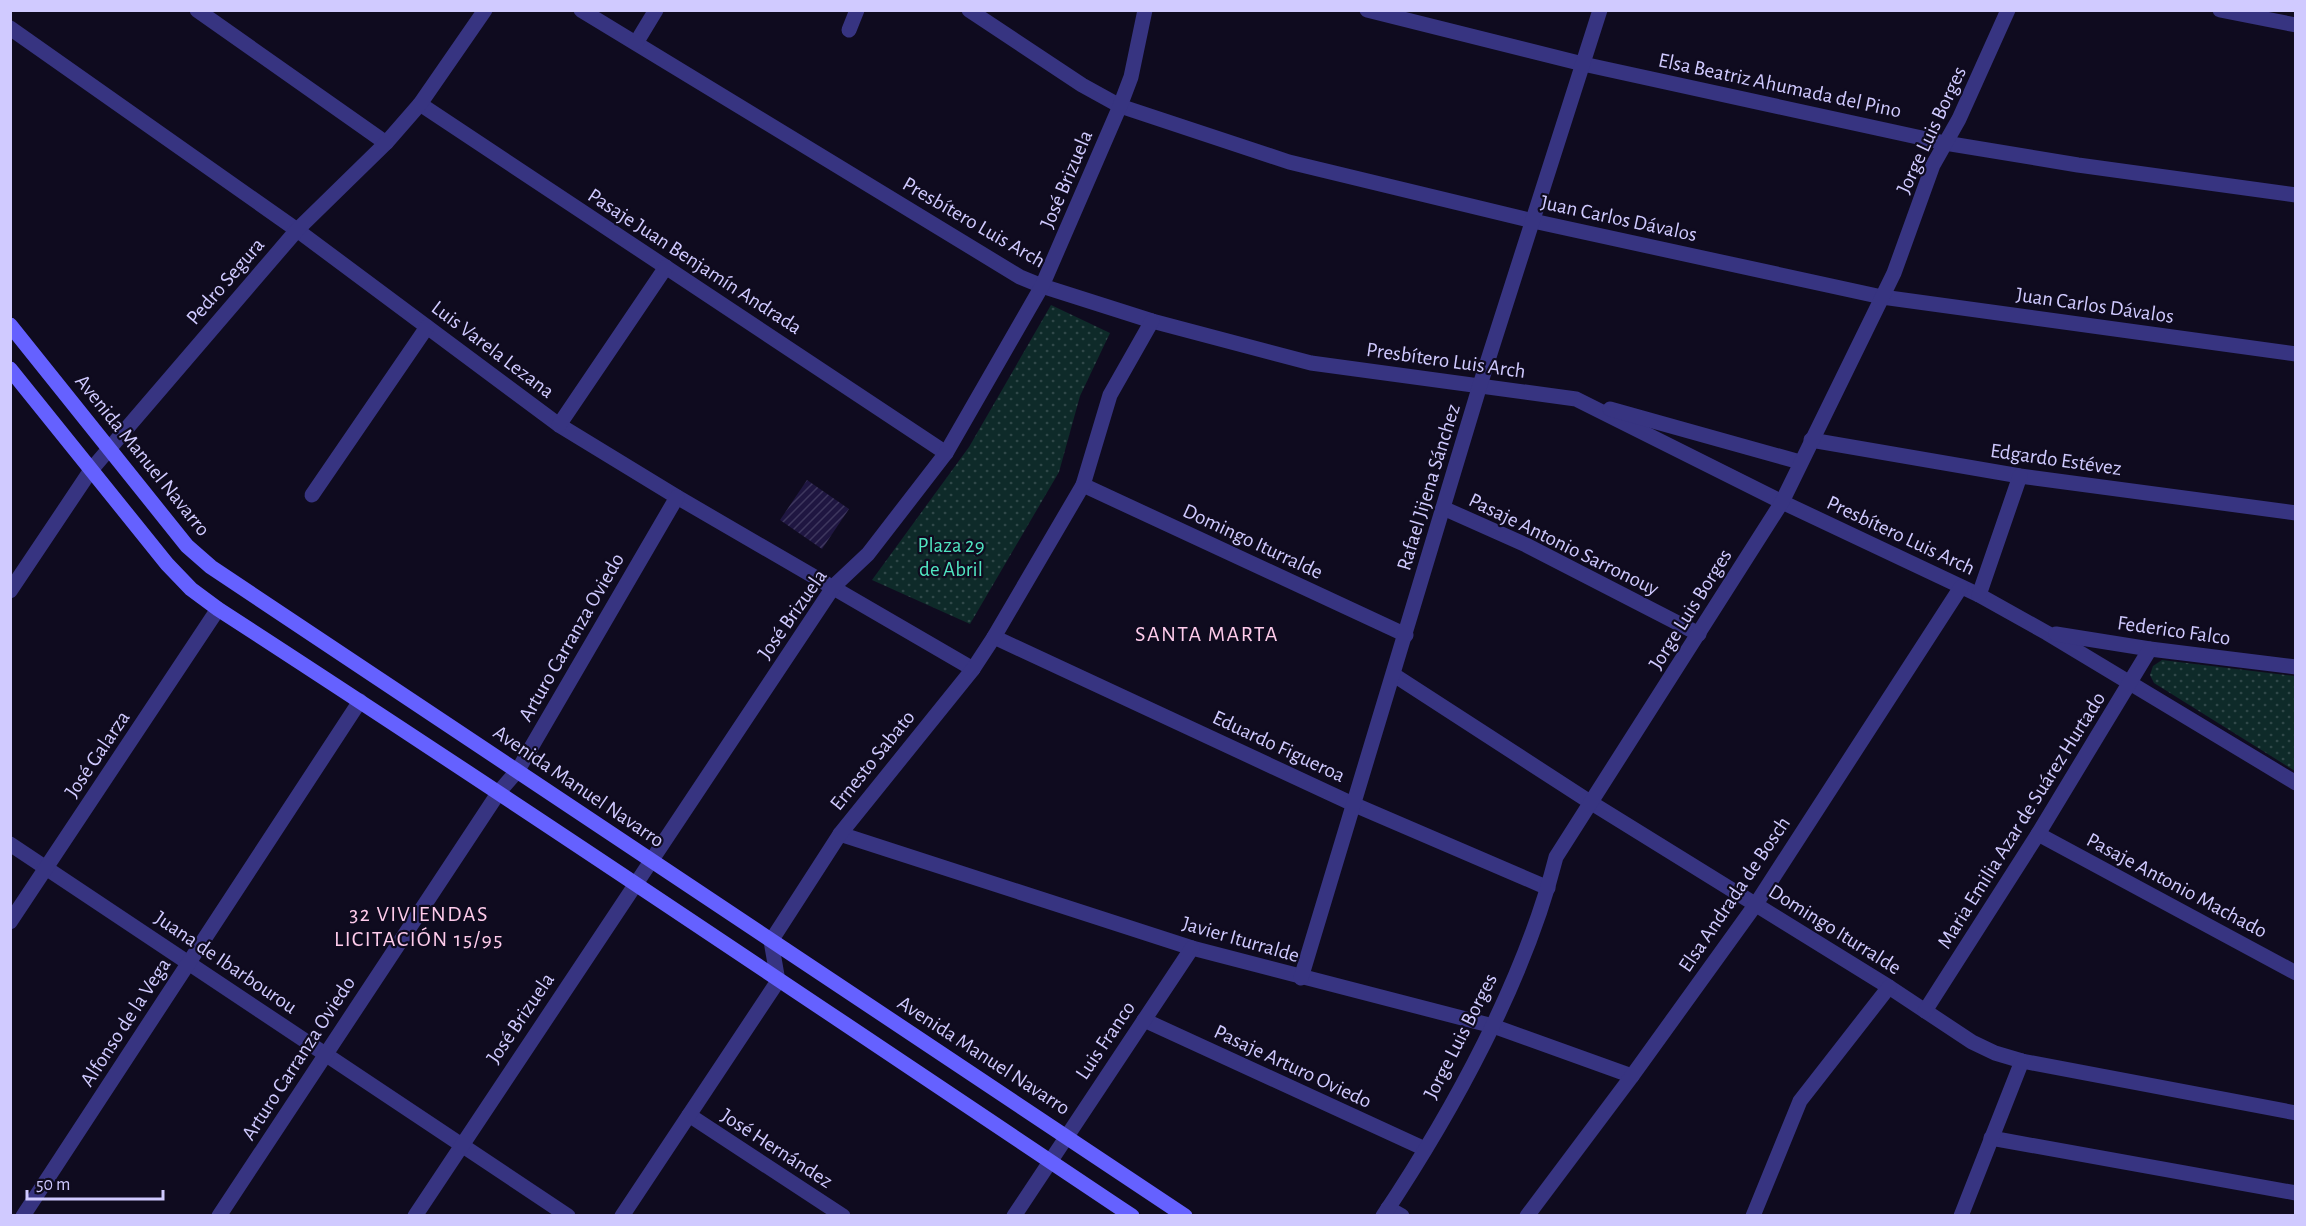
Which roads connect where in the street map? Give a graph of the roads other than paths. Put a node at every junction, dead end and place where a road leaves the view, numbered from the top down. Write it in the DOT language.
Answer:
graph roads {
  1 [pos="197,10"];
  2 [pos="485,10"];
  3 [pos="581,10"];
  4 [pos="656,10"];
  5 [pos="857,10"];
  6 [pos="969,10"];
  7 [pos="1145,10"];
  8 [pos="1367,10"];
  9 [pos="1600,10"];
  10 [pos="2008,10"];
  11 [pos="2220,10"];
  12 [pos="2295,25"];
  13 [pos="10,28"];
  14 [pos="849,30"];
  15 [pos="636,43"];
  16 [pos="1583,64"];
  17 [pos="420,104"];
  18 [pos="1120,106"];
  19 [pos="386,143"];
  20 [pos="1945,143"];
  21 [pos="2295,195"];
  22 [pos="1533,221"];
  23 [pos="297,230"];
  24 [pos="666,267"];
  25 [pos="1042,286"];
  26 [pos="1882,297"];
  27 [pos="1152,321"];
  28 [pos="10,325"];
  29 [pos="428,327"];
  30 [pos="2295,354"];
  31 [pos="10,369"];
  32 [pos="1480,386"];
  33 [pos="1576,399"];
  34 [pos="559,425"];
  35 [pos="1811,440"];
  36 [pos="109,448"];
  37 [pos="946,453"];
  38 [pos="1800,462"];
  39 [pos="91,470"];
  40 [pos="2020,476"];
  41 [pos="1083,485"];
  42 [pos="312,495"];
  43 [pos="677,497"];
  44 [pos="1782,502"];
  45 [pos="1443,508"];
  46 [pos="2295,513"];
  47 [pos="834,586"];
  48 [pos="1961,586"];
  49 [pos="10,591"];
  50 [pos="1979,595"];
  51 [pos="218,609"];
  52 [pos="2047,633"];
  53 [pos="1699,634"];
  54 [pos="1406,635"];
  55 [pos="994,637"];
  56 [pos="2150,649"];
  57 [pos="2295,667"];
  58 [pos="973,669"];
  59 [pos="1394,675"];
  60 [pos="2131,684"];
  61 [pos="360,701"];
  62 [pos="518,770"];
  63 [pos="2295,783"];
  64 [pos="499,792"];
  65 [pos="1590,802"];
  66 [pos="1354,805"];
  67 [pos="840,834"];
  68 [pos="2038,834"];
  69 [pos="10,844"];
  70 [pos="652,859"];
  71 [pos="47,868"];
  72 [pos="635,882"];
  73 [pos="1548,888"];
  74 [pos="1756,904"];
  75 [pos="10,922"];
  76 [pos="771,940"];
  77 [pos="1192,948"];
  78 [pos="190,962"];
  79 [pos="2295,973"];
  80 [pos="1301,978"];
  81 [pos="778,981"];
  82 [pos="1888,987"];
  83 [pos="1925,1011"];
  84 [pos="1144,1020"];
  85 [pos="1492,1026"];
  86 [pos="326,1054"];
  87 [pos="2022,1061"];
  88 [pos="1632,1076"];
  89 [pos="2295,1113"];
  90 [pos="689,1115"];
  91 [pos="1067,1135"];
  92 [pos="1991,1138"];
  93 [pos="462,1143"];
  94 [pos="1425,1149"];
  95 [pos="1050,1161"];
  96 [pos="2295,1193"];
  97 [pos="1385,1212"];
  98 [pos="22,1215"];
  99 [pos="219,1215"];
  100 [pos="415,1215"];
  101 [pos="568,1215"];
  102 [pos="622,1215"];
  103 [pos="843,1215"];
  104 [pos="1014,1215"];
  105 [pos="1132,1215"];
  106 [pos="1185,1215"];
  107 [pos="1402,1215"];
  108 [pos="1527,1215"];
  109 [pos="1754,1215"];
  110 [pos="1961,1215"];
  1 -- 19 [label="street"];
  2 -- 17 [label="street, Pedro Segura"];
  3 -- 15 [label="street, Presbítero Luis Arch"];
  4 -- 15 [label="street"];
  5 -- 14 [label="street"];
  6 -- 18 [label="street, Juan Carlos Dávalos"];
  7 -- 18 [label="street, José Brizuela"];
  8 -- 16 [label="street, Elsa Beatriz Ahumada del Pino"];
  9 -- 16 [label="street, Rafael Jijena Sánchez"];
  10 -- 20 [label="street, Jorge Luis Borges"];
  11 -- 12 [label="street"];
  13 -- 23 [label="street, Luis Varela Lezana"];
  15 -- 25 [label="street, Presbítero Luis Arch"];
  16 -- 20 [label="street, Elsa Beatriz Ahumada del Pino"];
  16 -- 22 [label="street, Rafael Jijena Sánchez"];
  17 -- 19 [label="street, Pedro Segura"];
  17 -- 24 [label="street, Pasaje Juan Benjamín Andrada"];
  18 -- 22 [label="street, Juan Carlos Dávalos"];
  18 -- 25 [label="street, José Brizuela"];
  19 -- 23 [label="street, Pedro Segura"];
  20 -- 21 [label="street, Elsa Beatriz Ahumada del Pino"];
  20 -- 26 [label="street, Jorge Luis Borges"];
  22 -- 26 [label="street, Juan Carlos Dávalos"];
  22 -- 32 [label="street, Rafael Jijena Sánchez"];
  23 -- 29 [label="street, Luis Varela Lezana"];
  23 -- 36 [label="street, Pedro Segura"];
  24 -- 34 [label="street"];
  24 -- 37 [label="street, Pasaje Juan Benjamín Andrada"];
  25 -- 27 [label="street, Presbítero Luis Arch"];
  25 -- 37 [label="street, José Brizuela"];
  26 -- 30 [label="street, Juan Carlos Dávalos"];
  26 -- 35 [label="street, Jorge Luis Borges"];
  27 -- 32 [label="street, Presbítero Luis Arch"];
  27 -- 41 [label="street, Ernesto Sabato"];
  28 -- 36 [label="main road, Avenida Manuel Navarro"];
  29 -- 34 [label="street, Luis Varela Lezana"];
  29 -- 42 [label="street"];
  31 -- 39 [label="main road"];
  32 -- 33 [label="street, Presbítero Luis Arch"];
  32 -- 45 [label="street, Rafael Jijena Sánchez"];
  33 -- 38 [label="street"];
  33 -- 44 [label="street, Presbítero Luis Arch"];
  34 -- 43 [label="street, Luis Varela Lezana"];
  35 -- 38 [label="street, Jorge Luis Borges"];
  35 -- 40 [label="street, Edgardo Estévez"];
  36 -- 39 [label="street, Pedro Segura"];
  36 -- 62 [label="main road, Avenida Manuel Navarro"];
  37 -- 47 [label="street, José Brizuela"];
  38 -- 44 [label="street, Jorge Luis Borges"];
  39 -- 49 [label="street, Pedro Segura"];
  39 -- 51 [label="main road"];
  40 -- 46 [label="street, Edgardo Estévez"];
  40 -- 50 [label="street"];
  41 -- 54 [label="street, Domingo Iturralde"];
  41 -- 55 [label="street, Ernesto Sabato"];
  43 -- 47 [label="street, Luis Varela Lezana"];
  43 -- 62 [label="street, Arturo Carranza Oviedo"];
  44 -- 48 [label="street, Presbítero Luis Arch"];
  44 -- 53 [label="street, Jorge Luis Borges"];
  45 -- 53 [label="street, Pasaje Antonio Sarronouy"];
  45 -- 54 [label="street, Rafael Jijena Sánchez"];
  47 -- 58 [label="street, Luis Varela Lezana"];
  47 -- 70 [label="street, José Brizuela"];
  48 -- 50 [label="street, Presbítero Luis Arch"];
  48 -- 74 [label="street, Elsa Andrada de Bosch"];
  50 -- 52 [label="street, Presbítero Luis Arch"];
  51 -- 61 [label="main road"];
  51 -- 71 [label="street, José Galarza"];
  52 -- 56 [label="street, Federico Falco"];
  52 -- 60 [label="street, Presbítero Luis Arch"];
  53 -- 65 [label="street, Jorge Luis Borges"];
  54 -- 59 [label="street, Rafael Jijena Sánchez"];
  55 -- 58 [label="street, Ernesto Sabato"];
  55 -- 66 [label="street, Eduardo Figueroa"];
  56 -- 57 [label="street, Federico Falco"];
  56 -- 60 [label="street, Maria Emilia Azar de Suárez Hurtado"];
  58 -- 67 [label="street, Ernesto Sabato"];
  59 -- 65 [label="street, Domingo Iturralde"];
  59 -- 66 [label="street, Rafael Jijena Sánchez"];
  60 -- 63 [label="street, Presbítero Luis Arch"];
  60 -- 68 [label="street, Maria Emilia Azar de Suárez Hurtado"];
  61 -- 64 [label="main road"];
  61 -- 78 [label="street, Alfonso de la Vega"];
  62 -- 64 [label="street, Arturo Carranza Oviedo"];
  62 -- 70 [label="main road, Avenida Manuel Navarro"];
  64 -- 72 [label="main road"];
  64 -- 86 [label="street, Arturo Carranza Oviedo"];
  65 -- 73 [label="street, Jorge Luis Borges"];
  65 -- 74 [label="street, Domingo Iturralde"];
  66 -- 73 [label="street, Eduardo Figueroa"];
  66 -- 80 [label="street, Rafael Jijena Sánchez"];
  67 -- 76 [label="street, Ernesto Sabato"];
  67 -- 77 [label="street, Javier Iturralde"];
  68 -- 79 [label="street, Pasaje Antonio Machado"];
  68 -- 83 [label="street, Maria Emilia Azar de Suárez Hurtado"];
  69 -- 71 [label="street, Juana de Ibarbourou"];
  70 -- 72 [label="street, José Brizuela"];
  70 -- 76 [label="main road, Avenida Manuel Navarro"];
  71 -- 75 [label="street, José Galarza"];
  71 -- 78 [label="street, Juana de Ibarbourou"];
  72 -- 81 [label="main road"];
  72 -- 93 [label="street, José Brizuela"];
  73 -- 85 [label="street, Jorge Luis Borges"];
  74 -- 82 [label="street, Domingo Iturralde"];
  74 -- 88 [label="street, Elsa Andrada de Bosch"];
  76 -- 81 [label="street"];
  76 -- 91 [label="main road, Avenida Manuel Navarro"];
  77 -- 80 [label="street, Javier Iturralde"];
  77 -- 84 [label="street, Luis Franco"];
  78 -- 86 [label="street, Juana de Ibarbourou"];
  78 -- 98 [label="street, Alfonso de la Vega"];
  80 -- 85 [label="street, Javier Iturralde"];
  81 -- 90 [label="street"];
  81 -- 95 [label="main road"];
  82 -- 83 [label="street, Domingo Iturralde"];
  82 -- 109 [label="street"];
  83 -- 87 [label="street, Domingo Iturralde"];
  84 -- 91 [label="street, Luis Franco"];
  84 -- 94 [label="street, Pasaje Arturo Oviedo"];
  85 -- 88 [label="street, Javier Iturralde"];
  85 -- 94 [label="street, Jorge Luis Borges"];
  86 -- 93 [label="street, Juana de Ibarbourou"];
  86 -- 99 [label="street, Arturo Carranza Oviedo"];
  87 -- 89 [label="street, Domingo Iturralde"];
  87 -- 92 [label="street"];
  88 -- 108 [label="street, Elsa Andrada de Bosch"];
  90 -- 102 [label="street"];
  90 -- 103 [label="street, José Hernández"];
  91 -- 95 [label="street, Luis Franco"];
  91 -- 106 [label="main road, Avenida Manuel Navarro"];
  92 -- 96 [label="street"];
  92 -- 110 [label="street"];
  93 -- 100 [label="street, José Brizuela"];
  93 -- 101 [label="street, Juana de Ibarbourou"];
  94 -- 97 [label="street, Jorge Luis Borges"];
  95 -- 104 [label="street, Luis Franco"];
  95 -- 105 [label="main road"];
  97 -- 107 [label="street"];
}
